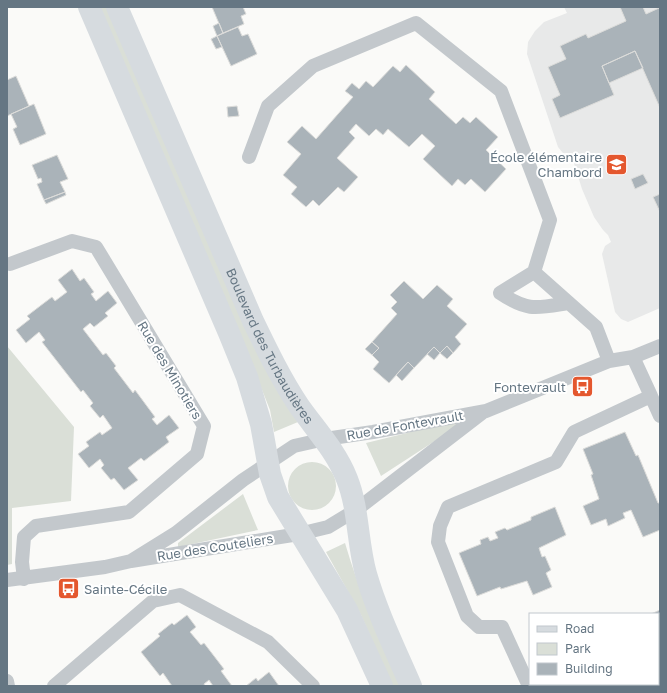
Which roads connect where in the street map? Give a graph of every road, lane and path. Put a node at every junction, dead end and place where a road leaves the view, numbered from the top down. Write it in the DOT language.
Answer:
graph roads {
  1 [pos="89,7"];
  2 [pos="117,7"];
  3 [pos="249,157"];
  4 [pos="10,264"];
  5 [pos="534,272"];
  6 [pos="569,303"];
  7 [pos="660,346"];
  8 [pos="632,357"];
  9 [pos="609,361"];
  10 [pos="651,396"];
  11 [pos="486,411"];
  12 [pos="660,416"];
  13 [pos="324,439"];
  14 [pos="268,463"];
  15 [pos="356,510"];
  16 [pos="299,534"];
  17 [pos="131,561"];
  18 [pos="24,579"];
  19 [pos="7,580"];
  20 [pos="7,681"];
  21 [pos="529,684"];
  22 [pos="8,686"];
  23 [pos="55,686"];
  24 [pos="314,686"];
  25 [pos="382,686"];
  26 [pos="411,686"];
  1 -- 14 [label="main road, Boulevard des Turbaudières"];
  2 -- 13 [label="main road, Boulevard des Turbaudières"];
  3 -- 5 [label="street"];
  4 -- 18 [label="street, Rue des Minotiers"];
  5 -- 6 [label="street"];
  5 -- 6 [label="street"];
  6 -- 9 [label="street"];
  7 -- 8 [label="street, Rue de Fontevrault"];
  8 -- 9 [label="street, Rue de Fontevrault"];
  8 -- 10 [label="street"];
  9 -- 11 [label="street, Rue de Fontevrault"];
  10 -- 12 [label="street"];
  10 -- 21 [label="street"];
  11 -- 13 [label="street, Rue de Fontevrault"];
  11 -- 15 [label="street, Rue de Fontevrault"];
  13 -- 14 [label="street"];
  13 -- 15 [label="main road, Boulevard des Turbaudières"];
  14 -- 16 [label="main road, Boulevard des Turbaudières"];
  14 -- 17 [label="street, Rue des Couteliers"];
  15 -- 16 [label="street"];
  15 -- 26 [label="main road, Boulevard des Turbaudières"];
  16 -- 17 [label="street, Rue des Couteliers"];
  16 -- 25 [label="main road, Boulevard des Turbaudières"];
  17 -- 18 [label="street, Rue des Couteliers"];
  18 -- 19 [label="street, Rue des Couteliers"];
  20 -- 22 [label="street"];
  23 -- 24 [label="street"];
}
